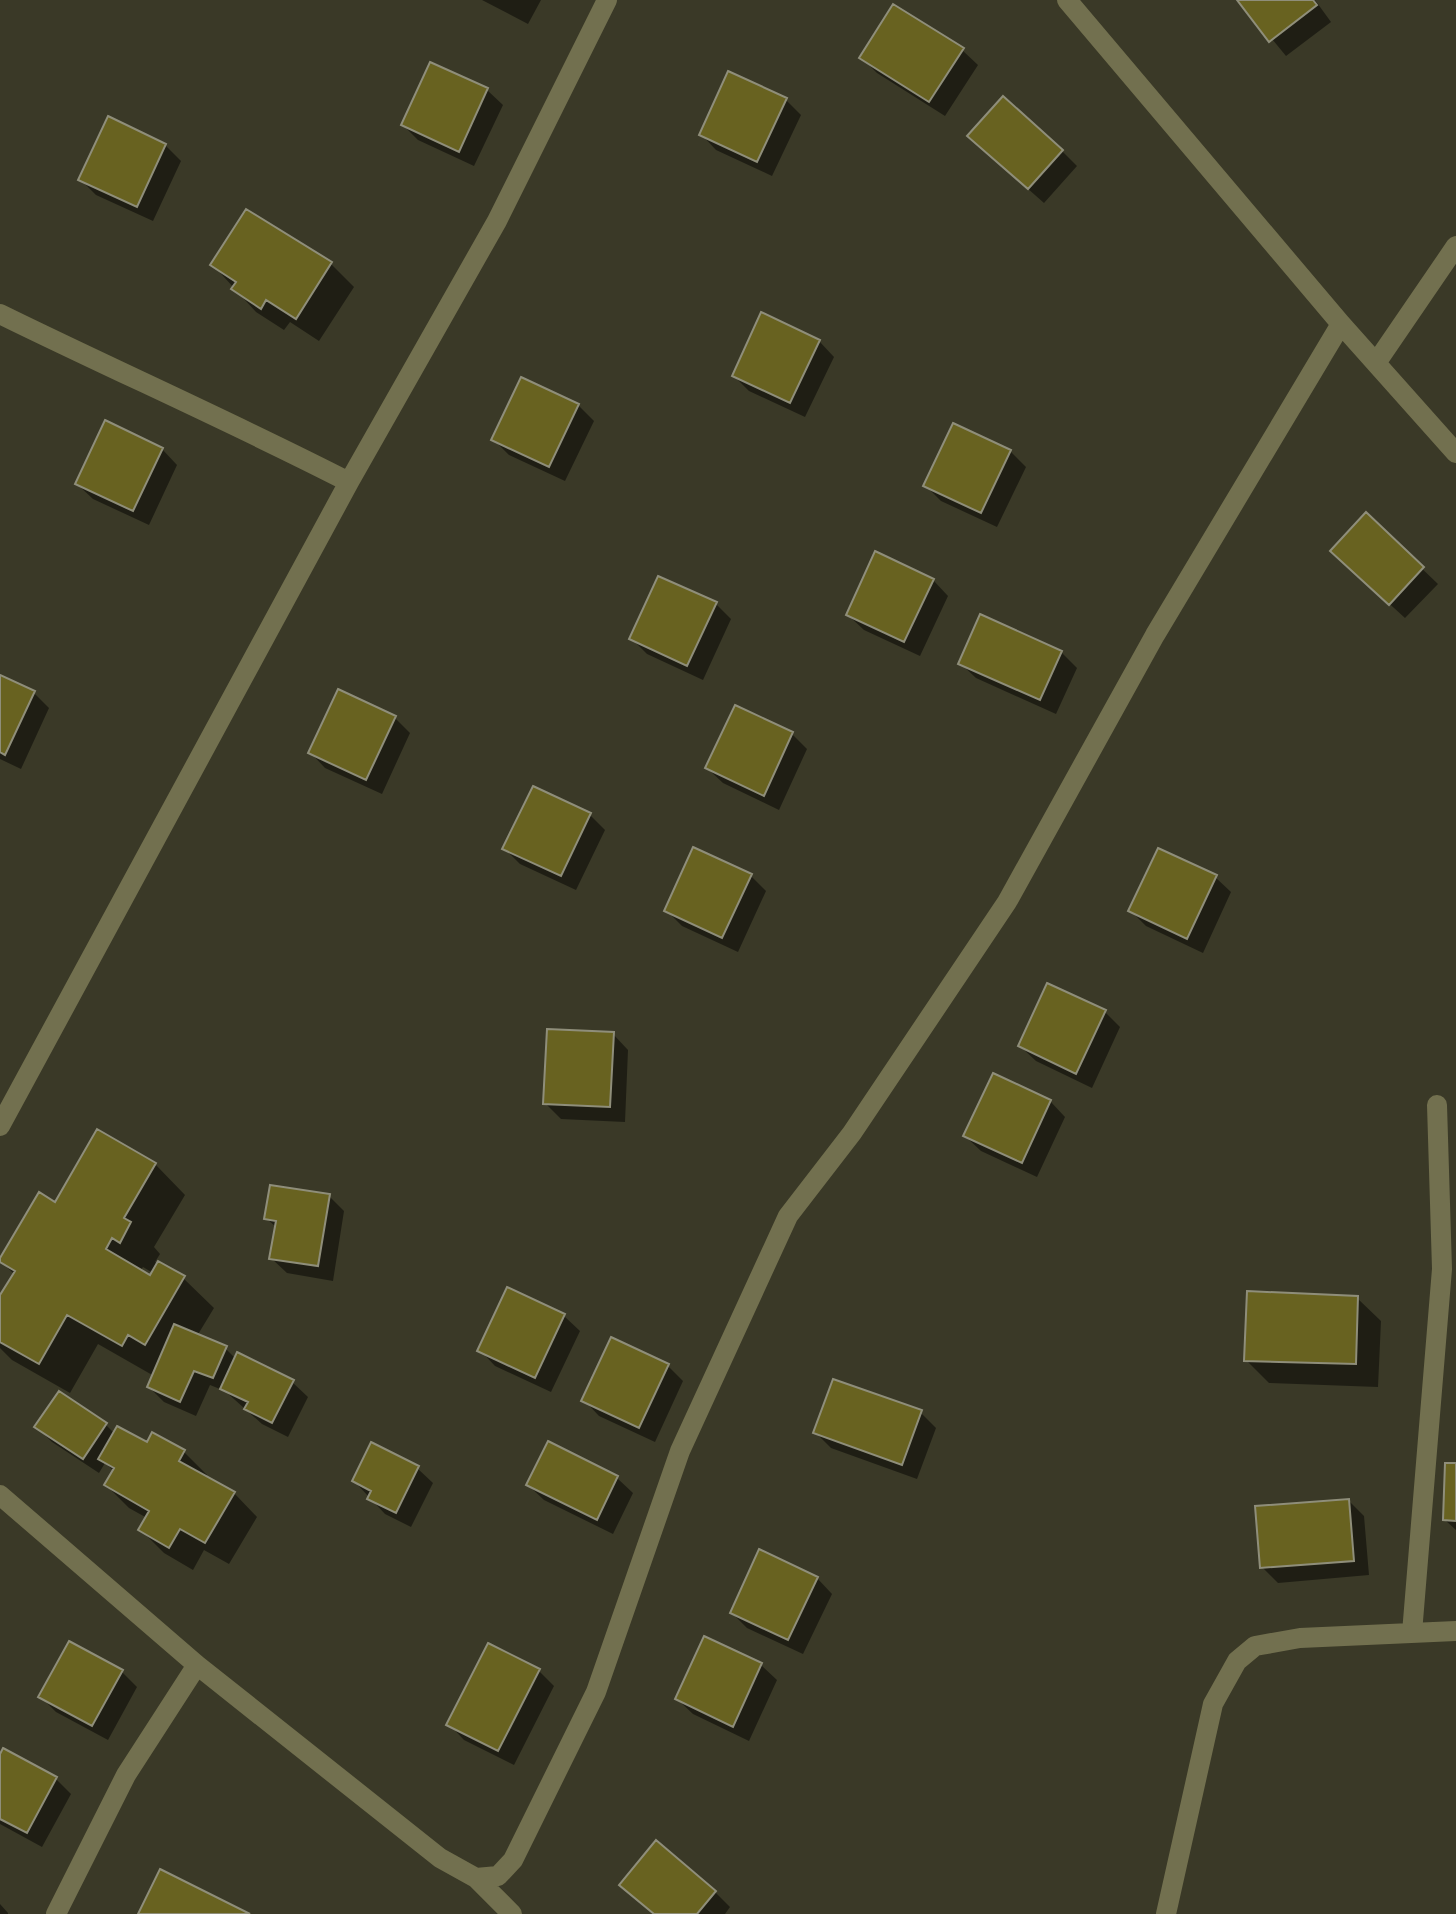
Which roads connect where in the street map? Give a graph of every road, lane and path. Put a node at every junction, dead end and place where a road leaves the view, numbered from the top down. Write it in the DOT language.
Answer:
graph roads {
  1 [pos="607,0"];
  2 [pos="1067,0"];
  3 [pos="1456,246"];
  4 [pos="0,314"];
  5 [pos="1341,324"];
  6 [pos="1376,363"];
  7 [pos="1456,453"];
  8 [pos="349,482"];
  9 [pos="1437,1105"];
  10 [pos="0,1126"];
  11 [pos="0,1495"];
  12 [pos="1456,1631"];
  13 [pos="1412,1633"];
  14 [pos="197,1665"];
  15 [pos="476,1878"];
  16 [pos="56,1914"];
  17 [pos="512,1914"];
  18 [pos="1166,1914"];
  1 -- 8 [label="street"];
  2 -- 5 [label="street"];
  3 -- 6 [label="street"];
  4 -- 8 [label="street"];
  5 -- 6 [label="street"];
  5 -- 15 [label="street"];
  6 -- 7 [label="street"];
  8 -- 10 [label="street"];
  9 -- 13 [label="street"];
  11 -- 14 [label="street"];
  12 -- 13 [label="street"];
  13 -- 18 [label="street"];
  14 -- 15 [label="street"];
  14 -- 16 [label="street"];
  15 -- 17 [label="street"];
}
